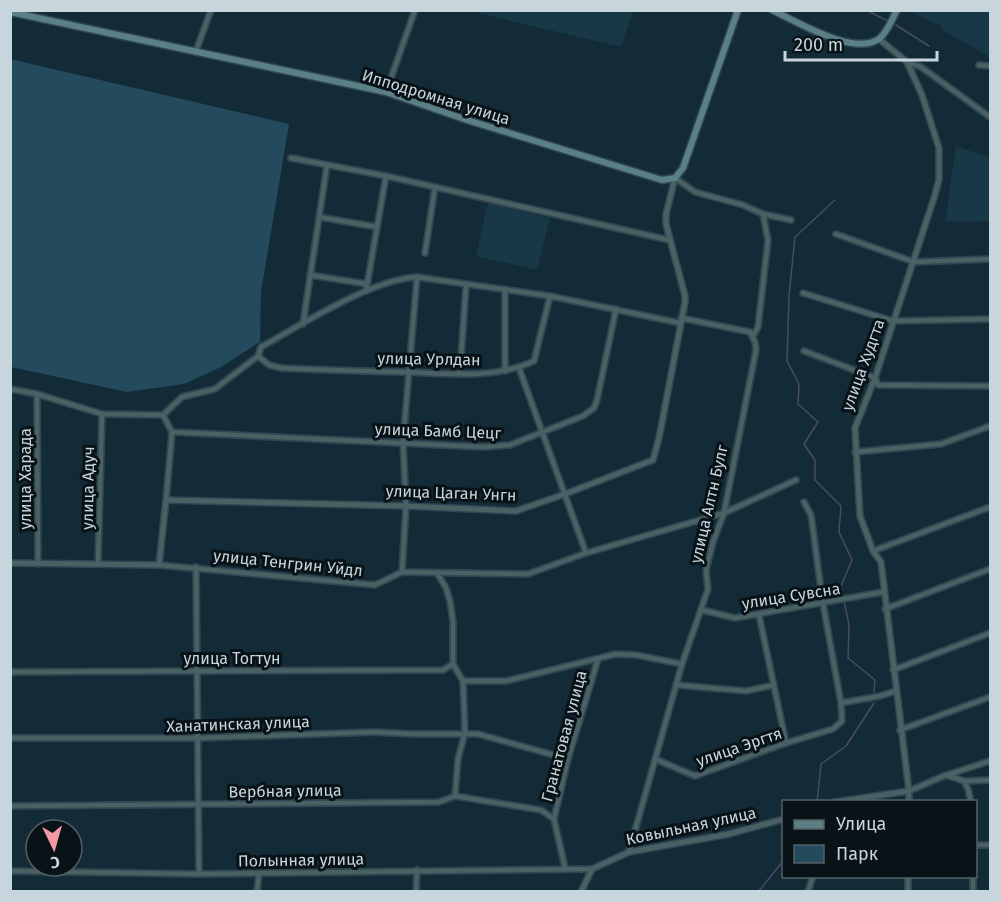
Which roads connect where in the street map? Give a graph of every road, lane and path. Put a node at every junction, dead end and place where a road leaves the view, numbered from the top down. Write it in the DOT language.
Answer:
graph roads {
  1 [pos="211,10"];
  2 [pos="415,10"];
  3 [pos="738,10"];
  4 [pos="772,10"];
  5 [pos="897,10"];
  6 [pos="10,12"];
  7 [pos="879,39"];
  8 [pos="196,51"];
  9 [pos="907,62"];
  10 [pos="979,65"];
  11 [pos="990,66"];
  12 [pos="386,92"];
  13 [pos="990,117"];
  14 [pos="291,158"];
  15 [pos="327,165"];
  16 [pos="386,176"];
  17 [pos="675,178"];
  18 [pos="435,187"];
  19 [pos="763,214"];
  20 [pos="319,217"];
  21 [pos="791,220"];
  22 [pos="377,227"];
  23 [pos="836,234"];
  24 [pos="669,240"];
  25 [pos="425,253"];
  26 [pos="990,259"];
  27 [pos="914,262"];
  28 [pos="310,275"];
  29 [pos="417,277"];
  30 [pos="367,284"];
  31 [pos="466,285"];
  32 [pos="505,289"];
  33 [pos="366,291"];
  34 [pos="803,293"];
  35 [pos="549,296"];
  36 [pos="616,309"];
  37 [pos="990,319"];
  38 [pos="681,320"];
  39 [pos="893,321"];
  40 [pos="303,324"];
  41 [pos="753,336"];
  42 [pos="804,351"];
  43 [pos="258,356"];
  44 [pos="519,368"];
  45 [pos="505,371"];
  46 [pos="408,372"];
  47 [pos="460,374"];
  48 [pos="875,378"];
  49 [pos="990,386"];
  50 [pos="10,389"];
  51 [pos="37,394"];
  52 [pos="102,414"];
  53 [pos="163,415"];
  54 [pos="990,426"];
  55 [pos="543,431"];
  56 [pos="172,432"];
  57 [pos="403,442"];
  58 [pos="855,452"];
  59 [pos="796,480"];
  60 [pos="565,494"];
  61 [pos="166,500"];
  62 [pos="804,502"];
  63 [pos="406,506"];
  64 [pos="990,507"];
  65 [pos="724,513"];
  66 [pos="873,551"];
  67 [pos="586,553"];
  68 [pos="10,563"];
  69 [pos="38,564"];
  70 [pos="98,564"];
  71 [pos="159,565"];
  72 [pos="196,567"];
  73 [pos="990,569"];
  74 [pos="402,572"];
  75 [pos="437,573"];
  76 [pos="883,592"];
  77 [pos="823,604"];
  78 [pos="885,609"];
  79 [pos="702,610"];
  80 [pos="759,615"];
  81 [pos="990,633"];
  82 [pos="598,659"];
  83 [pos="453,664"];
  84 [pos="681,664"];
  85 [pos="197,670"];
  86 [pos="893,670"];
  87 [pos="10,672"];
  88 [pos="463,681"];
  89 [pos="677,685"];
  90 [pos="774,685"];
  91 [pos="896,692"];
  92 [pos="990,697"];
  93 [pos="841,703"];
  94 [pos="900,730"];
  95 [pos="465,733"];
  96 [pos="10,738"];
  97 [pos="199,738"];
  98 [pos="786,743"];
  99 [pos="568,759"];
  100 [pos="655,759"];
  101 [pos="990,761"];
  102 [pos="946,775"];
  103 [pos="990,780"];
  104 [pos="964,781"];
  105 [pos="909,790"];
  106 [pos="455,796"];
  107 [pos="850,800"];
  108 [pos="909,800"];
  109 [pos="971,800"];
  110 [pos="199,804"];
  111 [pos="10,806"];
  112 [pos="554,819"];
  113 [pos="782,819"];
  114 [pos="629,852"];
  115 [pos="565,868"];
  116 [pos="592,869"];
  117 [pos="417,870"];
  118 [pos="10,871"];
  119 [pos="259,873"];
  120 [pos="200,874"];
  121 [pos="257,891"];
  122 [pos="416,891"];
  123 [pos="581,891"];
  1 -- 8 [label="street"];
  2 -- 12 [label="street"];
  3 -- 17 [label="main road"];
  4 -- 7 [label="main road"];
  5 -- 7 [label="main road"];
  6 -- 8 [label="main road, Ипподромная улица"];
  7 -- 9 [label="street, улица Худгта"];
  8 -- 12 [label="main road, Ипподромная улица"];
  9 -- 13 [label="street"];
  9 -- 27 [label="street, улица Худгта"];
  10 -- 11 [label="street"];
  12 -- 17 [label="main road, Ипподромная улица"];
  14 -- 15 [label="street"];
  15 -- 16 [label="street"];
  15 -- 20 [label="street"];
  16 -- 18 [label="street"];
  16 -- 22 [label="street"];
  17 -- 19 [label="street"];
  17 -- 24 [label="street, улица Цаган Унгн"];
  18 -- 24 [label="street"];
  18 -- 25 [label="street"];
  19 -- 21 [label="street"];
  19 -- 41 [label="street, улица Алтн Булг"];
  20 -- 22 [label="street"];
  20 -- 28 [label="street"];
  22 -- 30 [label="street"];
  23 -- 27 [label="street"];
  24 -- 38 [label="street, улица Цаган Унгн"];
  26 -- 27 [label="street"];
  27 -- 39 [label="street, улица Худгта"];
  28 -- 30 [label="street"];
  28 -- 40 [label="street"];
  29 -- 31 [label="street"];
  29 -- 33 [label="street"];
  29 -- 46 [label="street"];
  30 -- 33 [label="street"];
  31 -- 32 [label="street"];
  31 -- 47 [label="street"];
  32 -- 35 [label="street"];
  32 -- 45 [label="street"];
  33 -- 40 [label="street"];
  34 -- 39 [label="street"];
  35 -- 36 [label="street"];
  35 -- 44 [label="street"];
  36 -- 38 [label="street"];
  36 -- 55 [label="street, улица Бамб Цецг"];
  37 -- 39 [label="street"];
  38 -- 41 [label="street"];
  38 -- 60 [label="street, улица Цаган Унгн"];
  39 -- 48 [label="street, улица Худгта"];
  40 -- 43 [label="street"];
  41 -- 65 [label="street, улица Алтн Булг"];
  42 -- 48 [label="street"];
  43 -- 46 [label="street, улица Урлдан"];
  43 -- 53 [label="street"];
  44 -- 45 [label="street, улица Урлдан"];
  44 -- 55 [label="street"];
  45 -- 47 [label="street, улица Урлдан"];
  46 -- 47 [label="street, улица Урлдан"];
  46 -- 57 [label="street"];
  48 -- 49 [label="street"];
  48 -- 58 [label="street, улица Худгта"];
  50 -- 51 [label="street"];
  51 -- 52 [label="street"];
  51 -- 69 [label="street, улица Харада"];
  52 -- 53 [label="street"];
  52 -- 70 [label="street, улица Адуч"];
  53 -- 56 [label="street"];
  54 -- 58 [label="street"];
  55 -- 57 [label="street, улица Бамб Цецг"];
  55 -- 60 [label="street"];
  56 -- 57 [label="street, улица Бамб Цецг"];
  56 -- 61 [label="street"];
  57 -- 63 [label="street"];
  58 -- 66 [label="street, улица Худгта"];
  59 -- 65 [label="street, улица Тенгрин Уйдл"];
  60 -- 63 [label="street, улица Цаган Унгн"];
  60 -- 67 [label="street"];
  61 -- 63 [label="street, улица Цаган Унгн"];
  61 -- 71 [label="street"];
  62 -- 77 [label="street"];
  63 -- 74 [label="street"];
  64 -- 66 [label="street"];
  65 -- 67 [label="street, улица Тенгрин Уйдл"];
  65 -- 79 [label="street, улица Алтн Булг"];
  66 -- 76 [label="street, улица Худгта"];
  67 -- 75 [label="street, улица Тенгрин Уйдл"];
  68 -- 69 [label="street, улица Тенгрин Уйдл"];
  69 -- 70 [label="street, улица Тенгрин Уйдл"];
  70 -- 71 [label="street, улица Тенгрин Уйдл"];
  71 -- 72 [label="street, улица Тенгрин Уйдл"];
  72 -- 74 [label="street, улица Тенгрин Уйдл"];
  72 -- 85 [label="street"];
  73 -- 78 [label="street"];
  74 -- 75 [label="street, улица Тенгрин Уйдл"];
  75 -- 83 [label="street"];
  76 -- 77 [label="street, улица Сувсна"];
  76 -- 78 [label="street, улица Худгта"];
  77 -- 80 [label="street, улица Сувсна"];
  77 -- 93 [label="street"];
  78 -- 86 [label="street, улица Худгта"];
  79 -- 80 [label="street, улица Сувсна"];
  79 -- 84 [label="street, улица Алтн Булг"];
  80 -- 90 [label="street"];
  81 -- 86 [label="street"];
  82 -- 84 [label="street"];
  82 -- 88 [label="street"];
  82 -- 99 [label="street, Гранатовая улица"];
  83 -- 85 [label="street, улица Тогтун"];
  83 -- 88 [label="street"];
  84 -- 89 [label="street, улица Алтн Булг"];
  85 -- 87 [label="street, улица Тогтун"];
  85 -- 97 [label="street"];
  86 -- 91 [label="street, улица Худгта"];
  88 -- 95 [label="street"];
  89 -- 90 [label="street"];
  89 -- 100 [label="street, улица Алтн Булг"];
  90 -- 98 [label="street"];
  91 -- 93 [label="street"];
  91 -- 94 [label="street, улица Худгта"];
  92 -- 94 [label="street"];
  93 -- 98 [label="street, улица Эргтя"];
  94 -- 105 [label="street, улица Худгта"];
  95 -- 97 [label="street, Ханатинская улица"];
  95 -- 99 [label="street, Ханатинская улица"];
  95 -- 106 [label="street"];
  96 -- 97 [label="street, Ханатинская улица"];
  97 -- 110 [label="street"];
  98 -- 100 [label="street, улица Эргтя"];
  99 -- 112 [label="street, Гранатовая улица"];
  100 -- 114 [label="street, улица Алтн Булг"];
  101 -- 102 [label="street"];
  102 -- 104 [label="street"];
  102 -- 105 [label="street"];
  103 -- 104 [label="street"];
  104 -- 109 [label="street"];
  105 -- 107 [label="street"];
  105 -- 108 [label="street"];
  106 -- 110 [label="street, Вербная улица"];
  106 -- 112 [label="street, Вербная улица"];
  110 -- 111 [label="street, Вербная улица"];
  110 -- 120 [label="street"];
  112 -- 115 [label="street"];
  113 -- 114 [label="street, Ковыльная улица"];
  114 -- 116 [label="street, Ковыльная улица"];
  115 -- 116 [label="street, Полынная улица"];
  115 -- 117 [label="street, Полынная улица"];
  116 -- 123 [label="street"];
  117 -- 119 [label="street, Полынная улица"];
  117 -- 122 [label="street"];
  118 -- 120 [label="street, Полынная улица"];
  119 -- 120 [label="street, Полынная улица"];
  119 -- 121 [label="street"];
}
